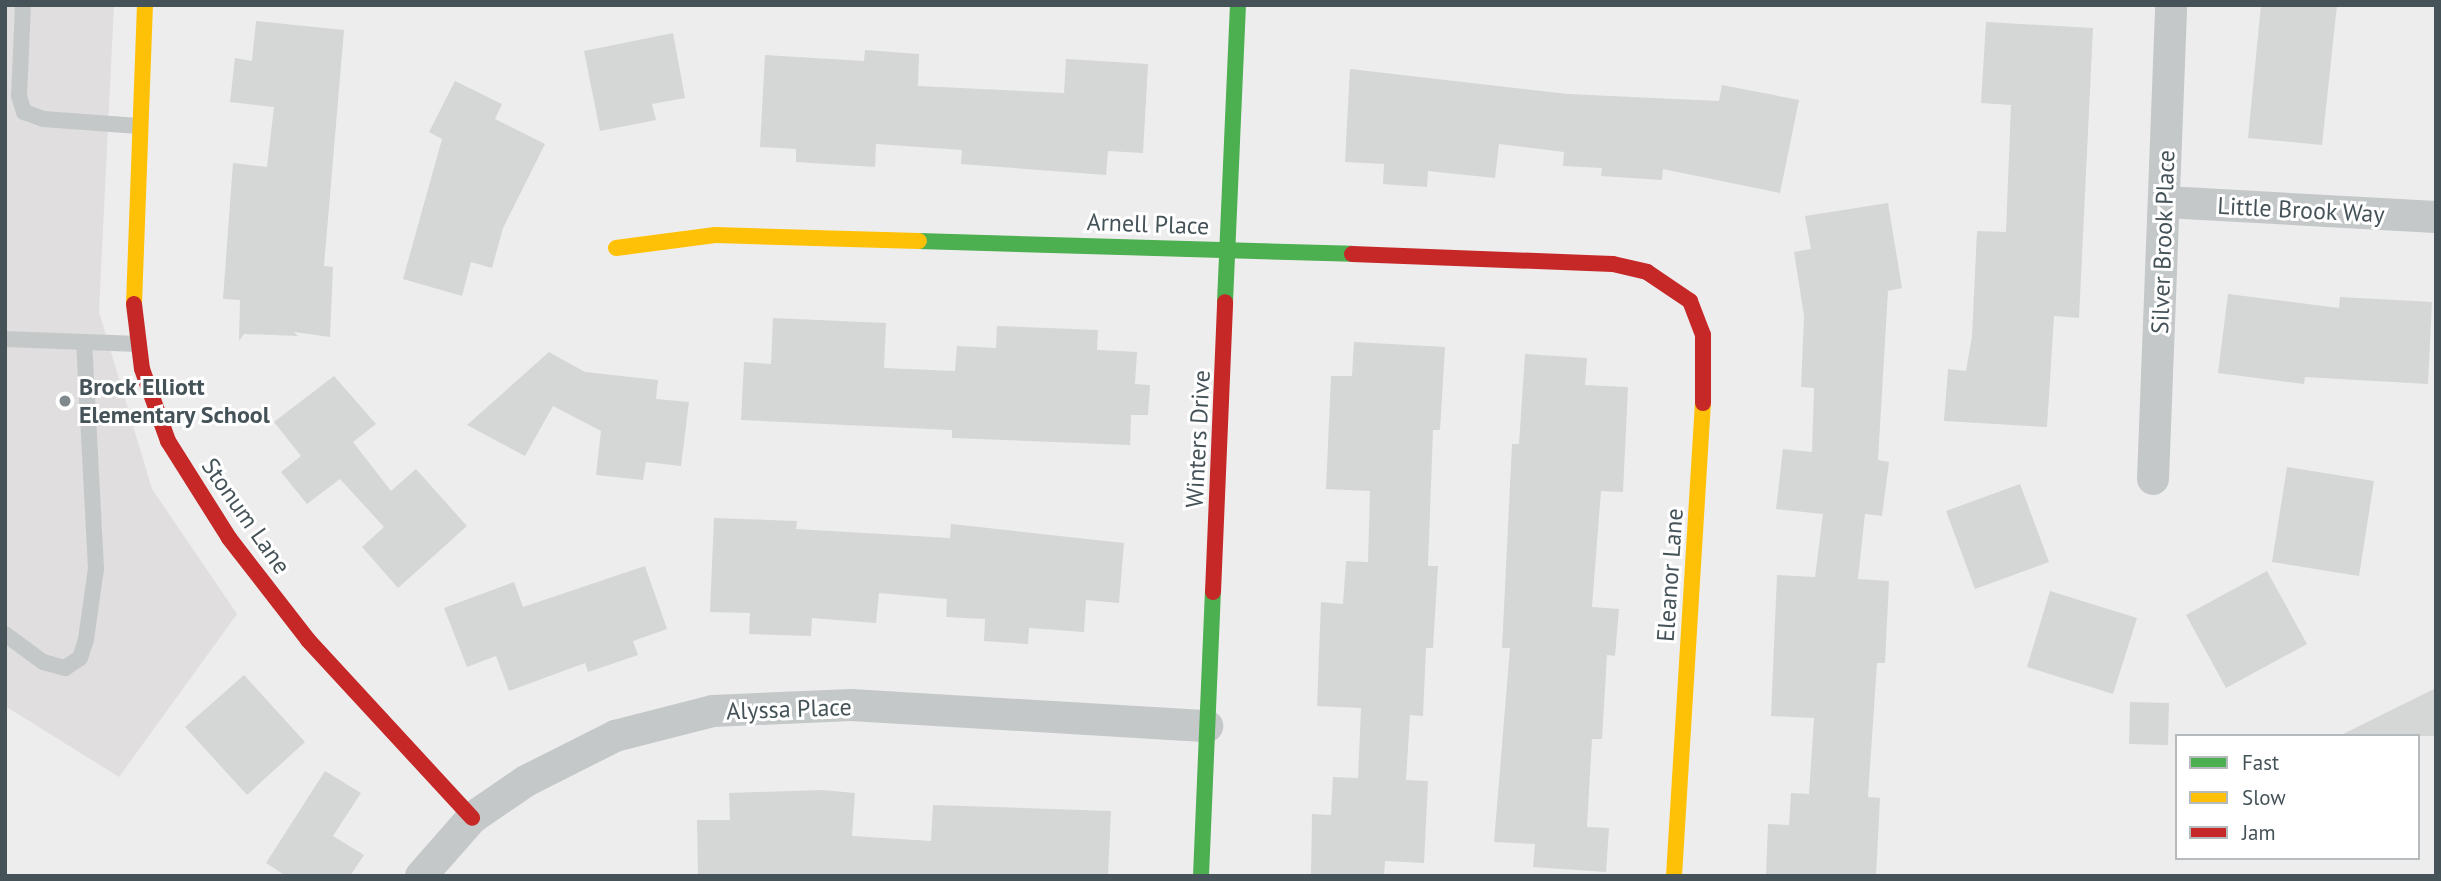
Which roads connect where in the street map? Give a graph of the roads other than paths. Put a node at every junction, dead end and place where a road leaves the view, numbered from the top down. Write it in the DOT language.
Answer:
graph roads {
  1 [pos="23,5"];
  2 [pos="145,5"];
  3 [pos="1238,5"];
  4 [pos="2171,5"];
  5 [pos="139,126"];
  6 [pos="2166,202"];
  7 [pos="2436,217"];
  8 [pos="617,248"];
  9 [pos="1230,249"];
  10 [pos="1674,286"];
  11 [pos="5,339"];
  12 [pos="84,343"];
  13 [pos="139,344"];
  14 [pos="2153,479"];
  15 [pos="5,634"];
  16 [pos="1207,726"];
  17 [pos="472,818"];
  18 [pos="421,876"];
  19 [pos="1201,876"];
  20 [pos="1674,876"];
  1 -- 5 [label="lane"];
  2 -- 5 [label="street, Stonum Lane"];
  3 -- 9 [label="street, Winters Drive"];
  4 -- 6 [label="street, Silver Brook Place"];
  5 -- 13 [label="street, Stonum Lane"];
  6 -- 7 [label="street, Little Brook Way"];
  6 -- 14 [label="street, Silver Brook Place"];
  8 -- 9 [label="street, Arnell Place"];
  9 -- 10 [label="street, Arnell Place"];
  9 -- 16 [label="street, Winters Drive"];
  10 -- 20 [label="street, Eleanor Lane"];
  11 -- 12 [label="lane"];
  12 -- 13 [label="lane"];
  12 -- 15 [label="lane"];
  13 -- 17 [label="street, Stonum Lane"];
  16 -- 17 [label="street, Alyssa Place"];
  16 -- 19 [label="street, Winters Drive"];
  17 -- 18 [label="street, Alyssa Place"];
}
